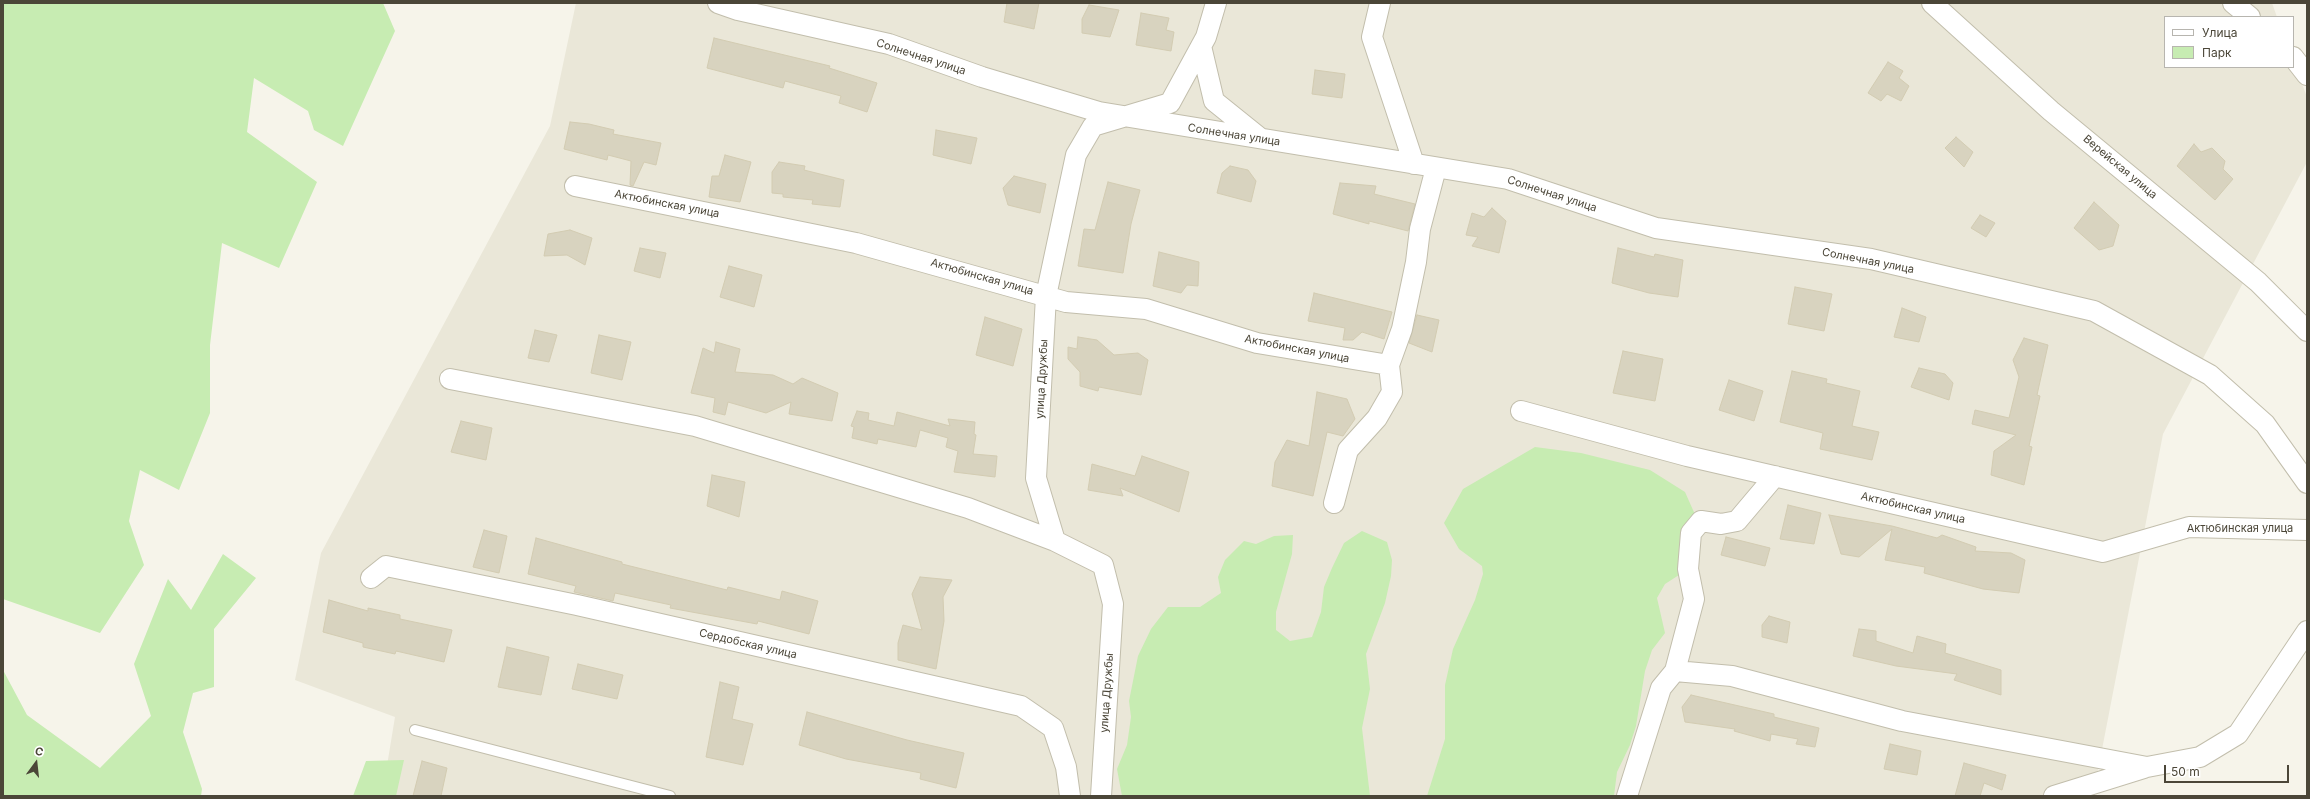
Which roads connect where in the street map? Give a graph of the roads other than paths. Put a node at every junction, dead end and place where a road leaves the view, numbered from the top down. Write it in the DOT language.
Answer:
graph roads {
  1 [pos="718,3"];
  2 [pos="1216,3"];
  3 [pos="1380,3"];
  4 [pos="1932,3"];
  5 [pos="2233,3"];
  6 [pos="2249,16"];
  7 [pos="1201,46"];
  8 [pos="2294,58"];
  9 [pos="2307,75"];
  10 [pos="1126,117"];
  11 [pos="1262,139"];
  12 [pos="1414,164"];
  13 [pos="1436,168"];
  14 [pos="575,186"];
  15 [pos="1046,296"];
  16 [pos="2307,331"];
  17 [pos="1389,365"];
  18 [pos="450,379"];
  19 [pos="1521,411"];
  20 [pos="1775,476"];
  21 [pos="2307,483"];
  22 [pos="1334,503"];
  23 [pos="2307,530"];
  24 [pos="1055,541"];
  25 [pos="371,578"];
  26 [pos="2307,631"];
  27 [pos="1675,671"];
  28 [pos="415,730"];
  29 [pos="2147,767"];
  30 [pos="670,796"];
  31 [pos="1070,796"];
  32 [pos="1101,796"];
  33 [pos="1627,796"];
  34 [pos="2054,796"];
  1 -- 10 [label="street, Солнечная улица"];
  2 -- 7 [label="street, улица Дружбы"];
  3 -- 12 [label="street"];
  4 -- 16 [label="street, Верейская улица"];
  5 -- 6 [label="street"];
  7 -- 10 [label="street, улица Дружбы"];
  7 -- 11 [label="street"];
  8 -- 9 [label="street"];
  10 -- 11 [label="street, Солнечная улица"];
  10 -- 15 [label="street, улица Дружбы"];
  11 -- 12 [label="street, Солнечная улица"];
  12 -- 13 [label="street, Солнечная улица"];
  13 -- 17 [label="street"];
  13 -- 21 [label="street, Солнечная улица"];
  14 -- 15 [label="street, Актюбинская улица"];
  15 -- 17 [label="street, Актюбинская улица"];
  15 -- 24 [label="street, улица Дружбы"];
  17 -- 22 [label="street"];
  18 -- 24 [label="street"];
  19 -- 20 [label="street, Актюбинская улица"];
  20 -- 23 [label="street, Актюбинская улица"];
  20 -- 27 [label="street"];
  24 -- 32 [label="street, улица Дружбы"];
  25 -- 31 [label="street, Сердобская улица"];
  26 -- 29 [label="street"];
  27 -- 29 [label="street"];
  27 -- 33 [label="street"];
  28 -- 30 [label="lane"];
  29 -- 34 [label="street"];
}
